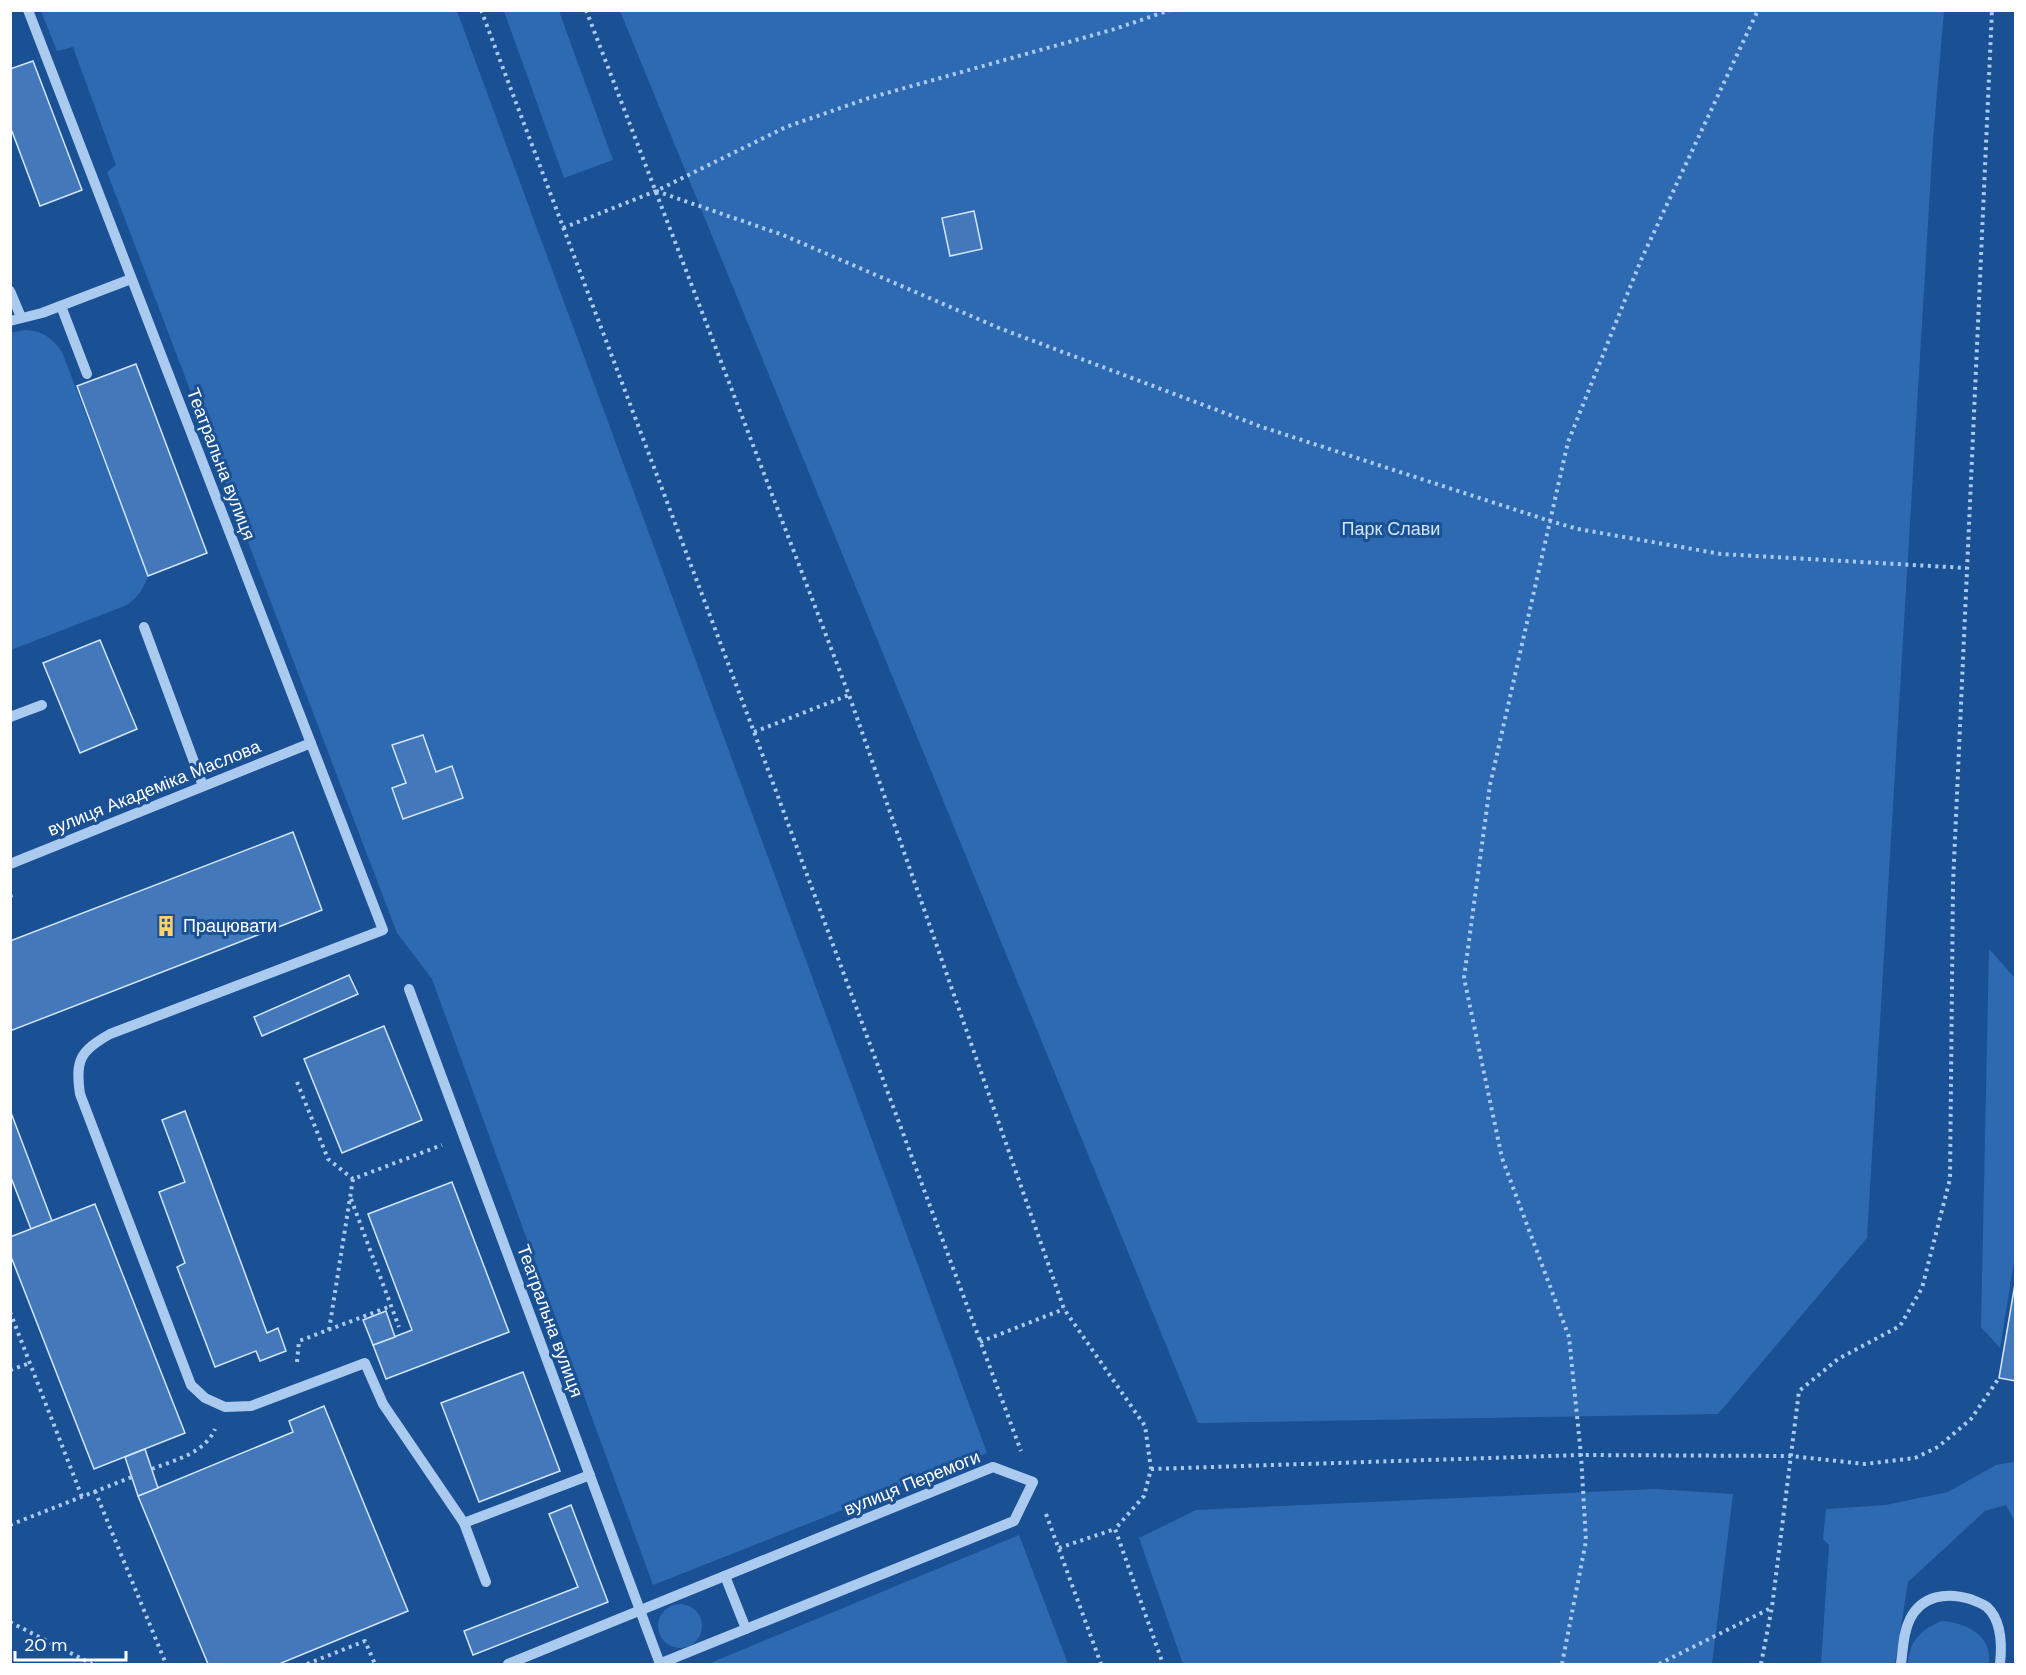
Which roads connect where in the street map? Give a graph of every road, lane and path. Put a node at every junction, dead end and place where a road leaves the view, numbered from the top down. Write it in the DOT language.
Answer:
graph roads {
  1 [pos="28,10"];
  2 [pos="481,10"];
  3 [pos="586,10"];
  4 [pos="1170,10"];
  5 [pos="1758,10"];
  6 [pos="1992,10"];
  7 [pos="656,191"];
  8 [pos="563,228"];
  9 [pos="131,279"];
  10 [pos="10,291"];
  11 [pos="61,306"];
  12 [pos="16,319"];
  13 [pos="87,374"];
  14 [pos="1550,521"];
  15 [pos="1966,568"];
  16 [pos="144,627"];
  17 [pos="849,695"];
  18 [pos="42,705"];
  19 [pos="10,717"];
  20 [pos="754,732"];
  21 [pos="310,744"];
  22 [pos="203,786"];
  23 [pos="10,864"];
  24 [pos="10,895"];
  25 [pos="10,901"];
  26 [pos="409,989"];
  27 [pos="297,1082"];
  28 [pos="464,1136"];
  29 [pos="353,1179"];
  30 [pos="351,1196"];
  31 [pos="391,1306"];
  32 [pos="1064,1309"];
  33 [pos="10,1312"];
  34 [pos="399,1327"];
  35 [pos="329,1330"];
  36 [pos="980,1342"];
  37 [pos="30,1363"];
  38 [pos="10,1370"];
  39 [pos="1999,1378"];
  40 [pos="295,1390"];
  41 [pos="225,1407"];
  42 [pos="1581,1455"];
  43 [pos="1791,1456"];
  44 [pos="1151,1468"];
  45 [pos="152,1469"];
  46 [pos="590,1475"];
  47 [pos="132,1477"];
  48 [pos="1033,1482"];
  49 [pos="95,1491"];
  50 [pos="82,1497"];
  51 [pos="464,1523"];
  52 [pos="10,1525"];
  53 [pos="1115,1529"];
  54 [pos="1059,1548"];
  55 [pos="725,1576"];
  56 [pos="486,1582"];
  57 [pos="1772,1607"];
  58 [pos="640,1611"];
  59 [pos="10,1622"];
  60 [pos="746,1629"];
  61 [pos="660,1664"];
  62 [pos="92,1665"];
  63 [pos="166,1665"];
  64 [pos="307,1665"];
  65 [pos="375,1665"];
  66 [pos="508,1665"];
  67 [pos="1101,1665"];
  68 [pos="1163,1665"];
  69 [pos="1562,1665"];
  70 [pos="1659,1665"];
  71 [pos="1761,1665"];
  72 [pos="1901,1665"];
  73 [pos="2000,1665"];
  1 -- 9 [label="street, Театральна вулиця"];
  2 -- 8 [label="path"];
  3 -- 7 [label="path"];
  4 -- 7 [label="path"];
  5 -- 14 [label="path"];
  6 -- 15 [label="path"];
  7 -- 8 [label="path"];
  7 -- 14 [label="path"];
  7 -- 17 [label="path"];
  8 -- 20 [label="path"];
  9 -- 11 [label="street"];
  9 -- 21 [label="street, Театральна вулиця"];
  10 -- 12 [label="street"];
  11 -- 12 [label="street"];
  11 -- 13 [label="street"];
  14 -- 15 [label="path"];
  14 -- 42 [label="path"];
  15 -- 43 [label="path"];
  16 -- 22 [label="street"];
  17 -- 20 [label="path"];
  17 -- 32 [label="path"];
  18 -- 19 [label="street"];
  20 -- 36 [label="path"];
  21 -- 22 [label="street, вулиця Академіка Маслова"];
  21 -- 41 [label="street, Театральна вулиця"];
  22 -- 23 [label="street, вулиця Академіка Маслова"];
  24 -- 25 [label="path"];
  26 -- 28 [label="street, Театральна вулиця"];
  27 -- 29 [label="path"];
  28 -- 29 [label="path"];
  28 -- 46 [label="street, Театральна вулиця"];
  29 -- 30 [label="path"];
  30 -- 31 [label="path"];
  30 -- 35 [label="path"];
  31 -- 34 [label="path"];
  31 -- 35 [label="path"];
  32 -- 36 [label="path"];
  32 -- 44 [label="path"];
  33 -- 37 [label="path"];
  35 -- 40 [label="path"];
  36 -- 48 [label="path"];
  37 -- 38 [label="path"];
  37 -- 50 [label="path"];
  39 -- 43 [label="path"];
  40 -- 41 [label="street"];
  40 -- 51 [label="street"];
  41 -- 45 [label="path"];
  42 -- 43 [label="path"];
  42 -- 44 [label="path"];
  42 -- 69 [label="path"];
  43 -- 57 [label="path"];
  44 -- 53 [label="path"];
  46 -- 51 [label="street"];
  46 -- 58 [label="street, Театральна вулиця"];
  47 -- 49 [label="path"];
  48 -- 54 [label="path"];
  48 -- 55 [label="street, вулиця Перемоги"];
  48 -- 60 [label="street"];
  49 -- 50 [label="path"];
  49 -- 63 [label="path"];
  50 -- 52 [label="path"];
  51 -- 56 [label="street"];
  53 -- 54 [label="path"];
  53 -- 68 [label="path"];
  54 -- 67 [label="path"];
  55 -- 58 [label="street, вулиця Перемоги"];
  55 -- 60 [label="street"];
  57 -- 70 [label="path"];
  57 -- 71 [label="path"];
  58 -- 61 [label="street, Театральна вулиця"];
  58 -- 66 [label="street, вулиця Перемоги"];
  59 -- 62 [label="path"];
  60 -- 61 [label="street"];
  64 -- 65 [label="path"];
  72 -- 73 [label="street"];
}
